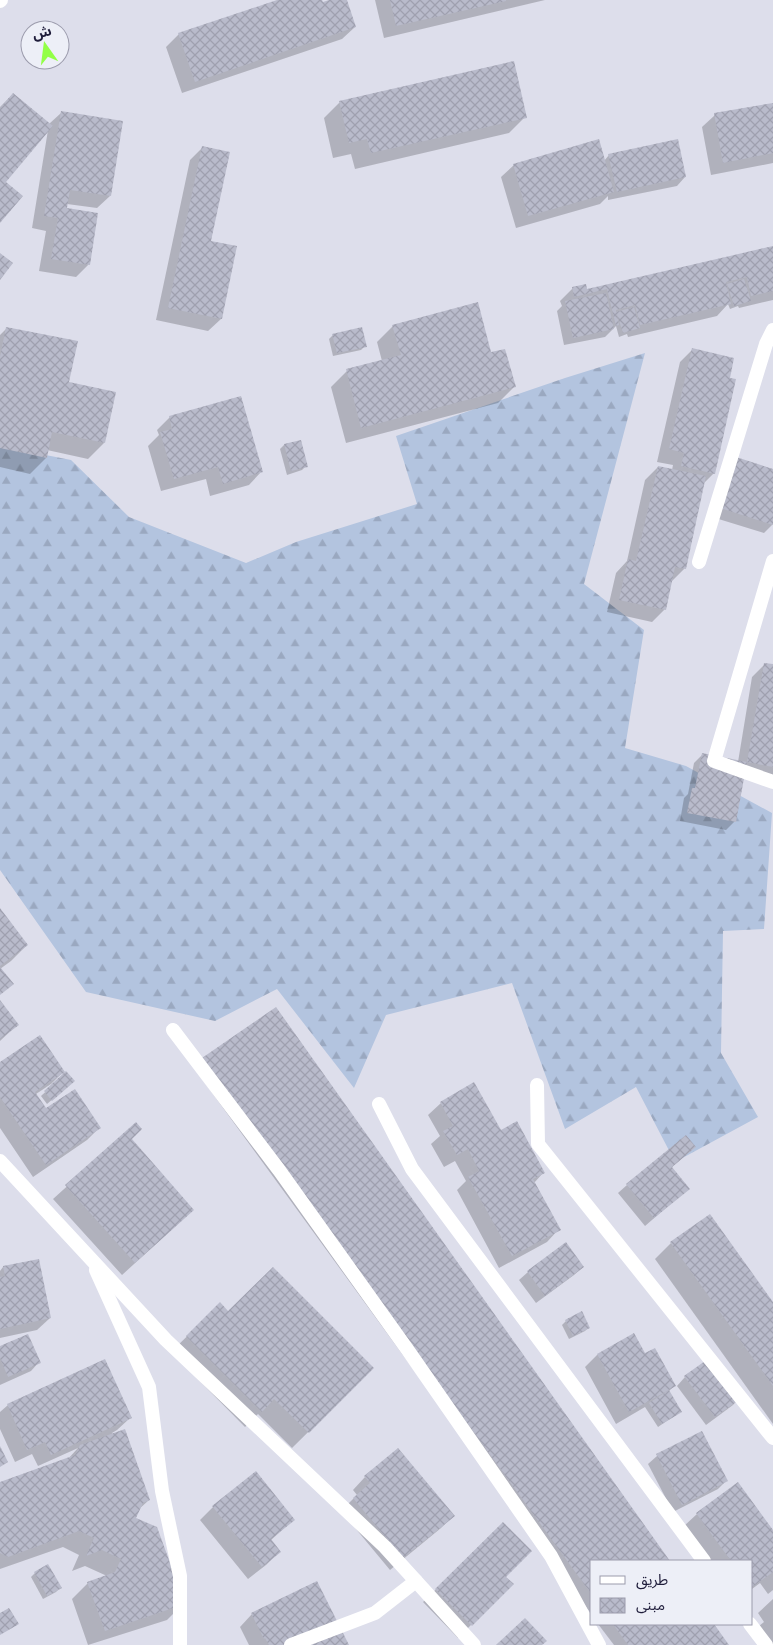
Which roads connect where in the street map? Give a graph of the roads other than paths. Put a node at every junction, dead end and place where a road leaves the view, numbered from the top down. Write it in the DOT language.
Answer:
graph roads {
  1 [pos="773,330"];
  2 [pos="773,561"];
  3 [pos="699,562"];
  4 [pos="773,782"];
  5 [pos="173,1030"];
  6 [pos="537,1085"];
  7 [pos="379,1104"];
  8 [pos="0,1161"];
  9 [pos="90,1259"];
  10 [pos="773,1438"];
  11 [pos="703,1560"];
  12 [pos="416,1582"];
  13 [pos="751,1625"];
  14 [pos="180,1645"];
  15 [pos="291,1645"];
  16 [pos="474,1645"];
  17 [pos="599,1645"];
  18 [pos="766,1645"];
  1 -- 3 [label="street"];
  2 -- 4 [label="street"];
  5 -- 17 [label="street"];
  6 -- 10 [label="street"];
  7 -- 11 [label="street"];
  8 -- 9 [label="street"];
  9 -- 12 [label="street"];
  9 -- 14 [label="street"];
  12 -- 15 [label="street"];
  12 -- 16 [label="street"];
  13 -- 18 [label="street"];
}
